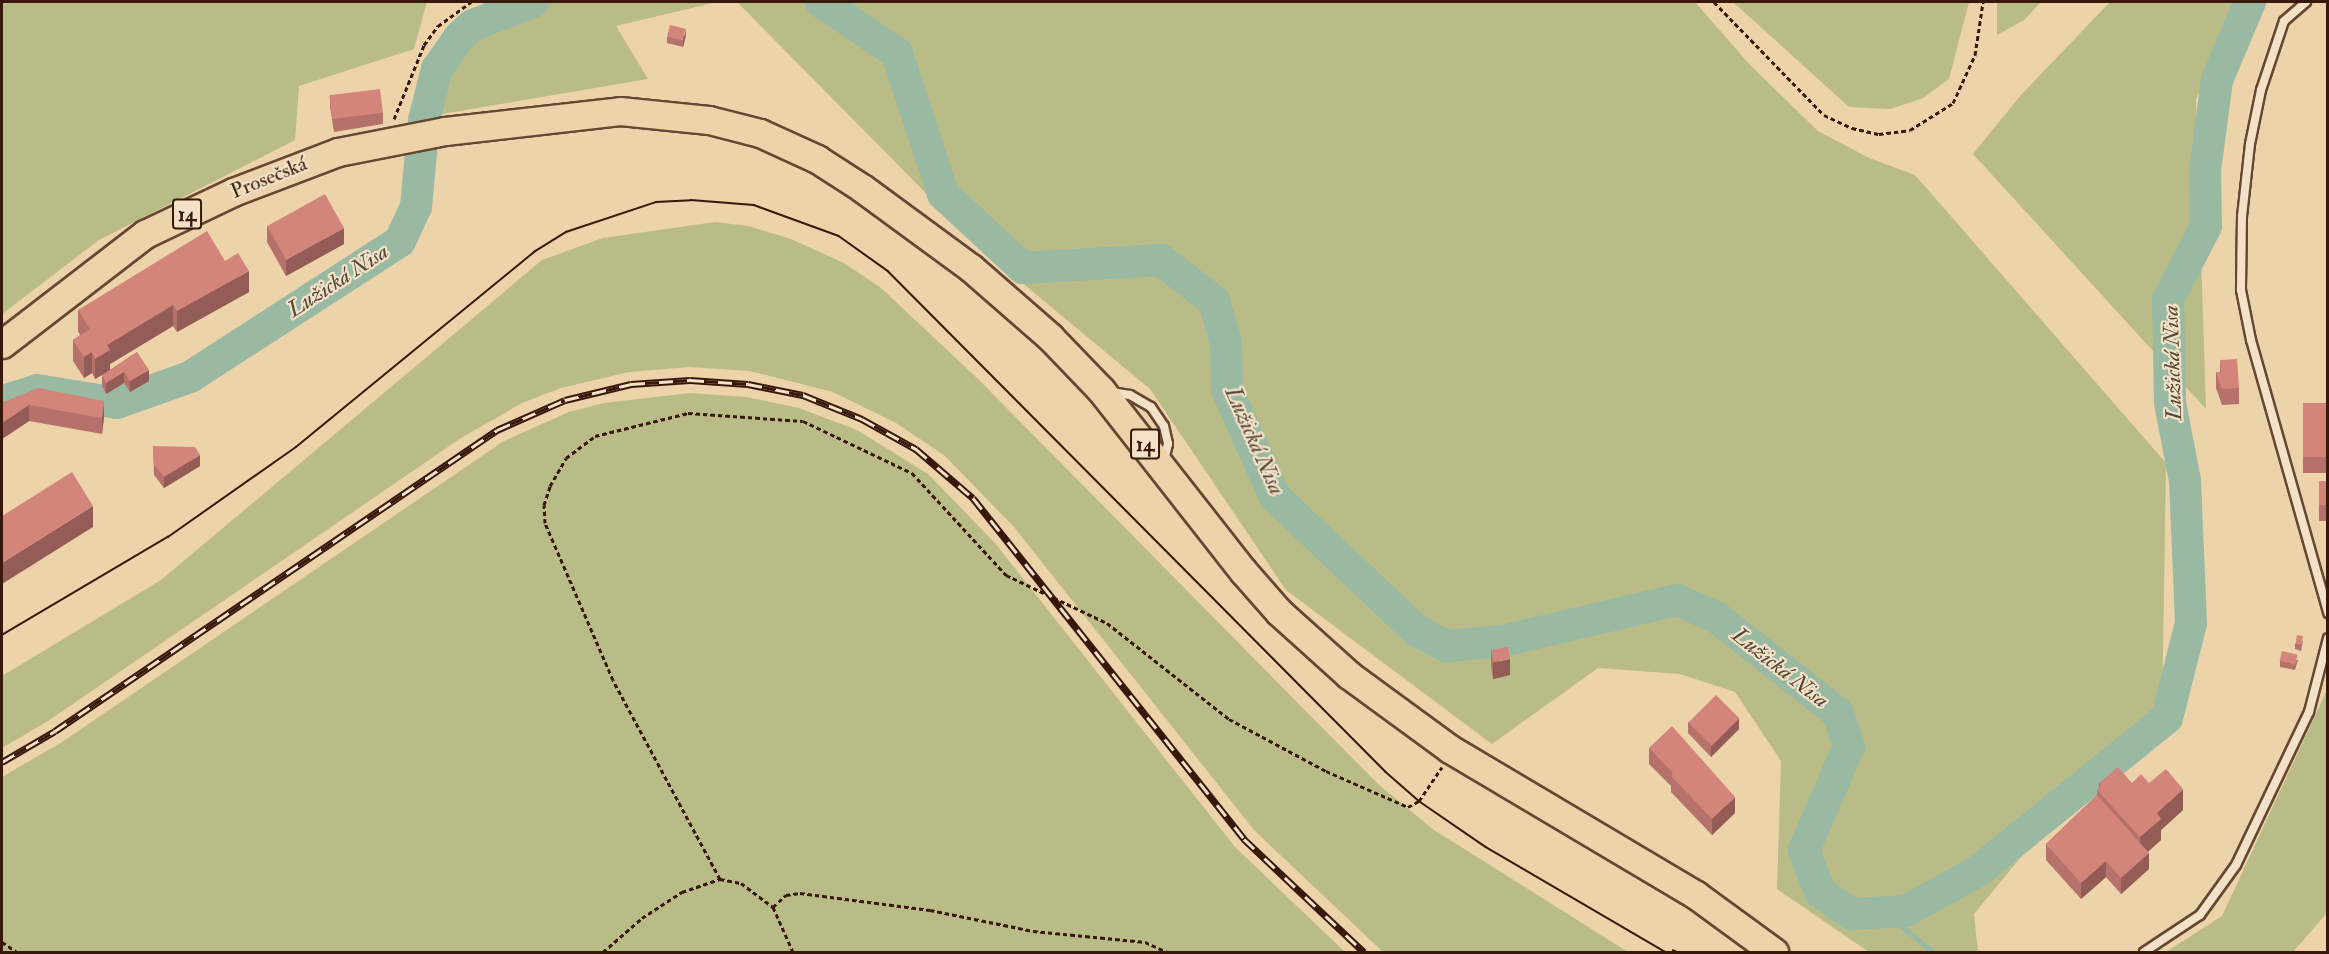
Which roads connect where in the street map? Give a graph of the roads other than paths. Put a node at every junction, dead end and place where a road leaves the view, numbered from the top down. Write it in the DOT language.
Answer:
graph roads {
  1 [pos="2306,2"];
  2 [pos="2,344"];
  3 [pos="2328,613"];
  4 [pos="2328,638"];
  5 [pos="1774,952"];
  6 [pos="2144,952"];
  1 -- 3 [label="lane"];
  2 -- 5 [label="main road, Prosečská / 14"];
  4 -- 6 [label="lane"];
}
